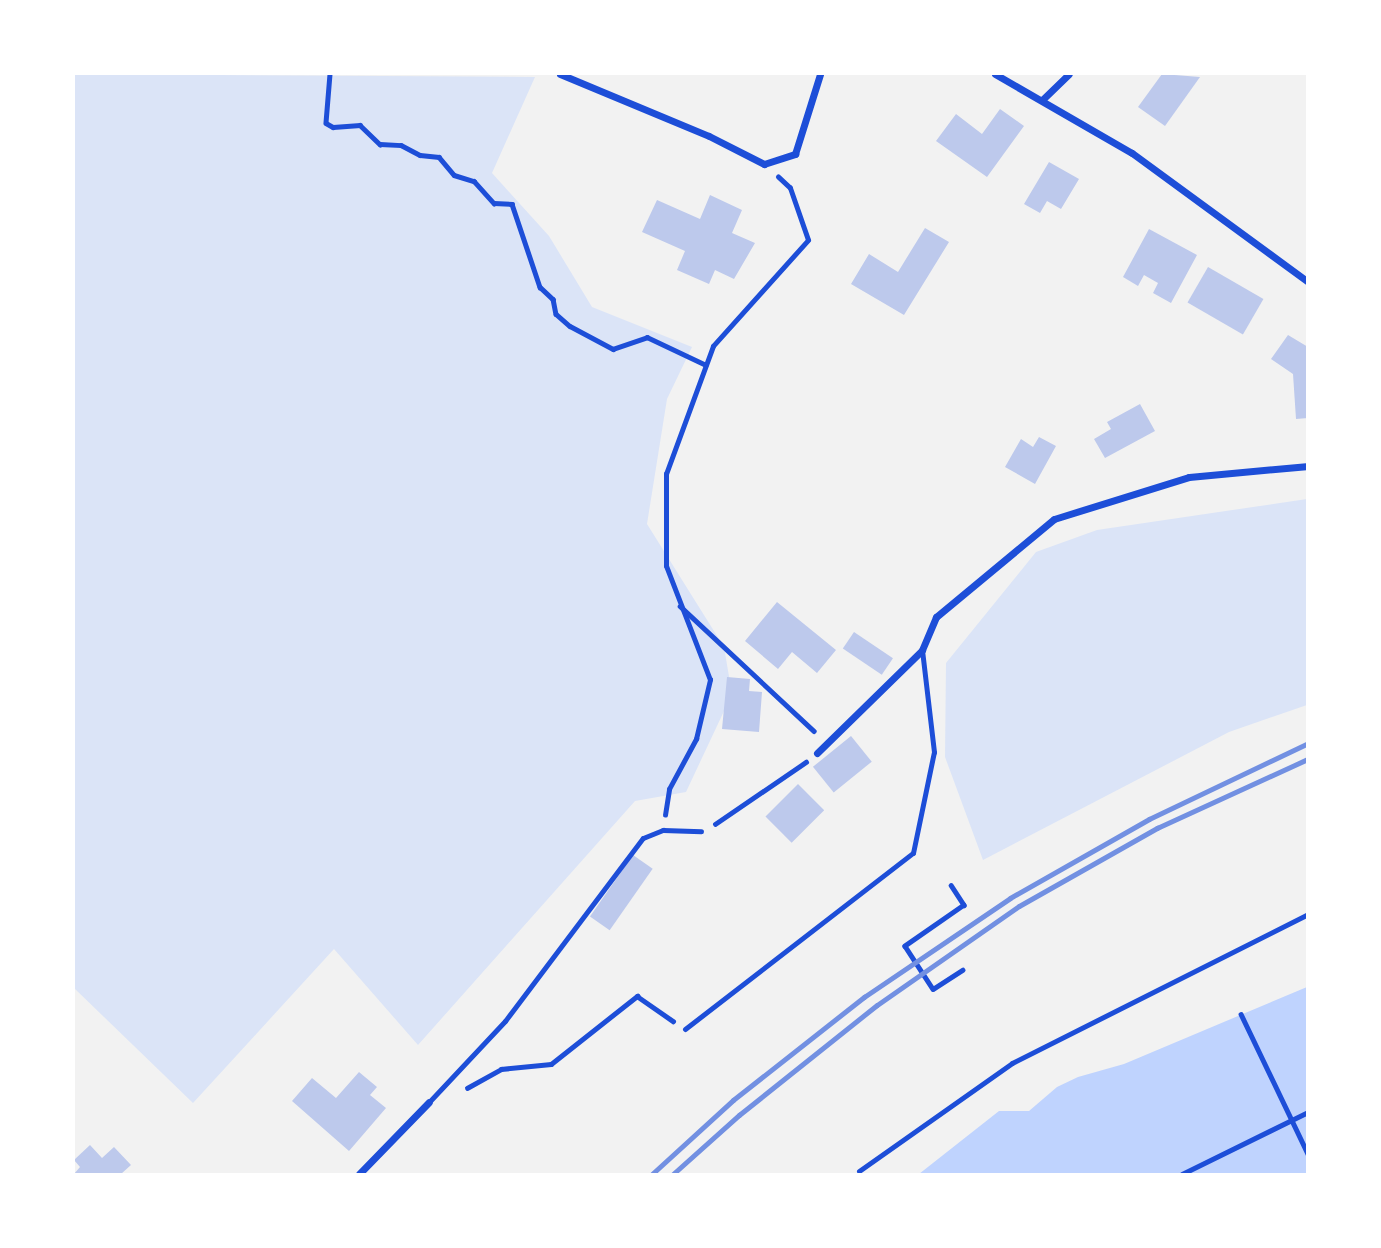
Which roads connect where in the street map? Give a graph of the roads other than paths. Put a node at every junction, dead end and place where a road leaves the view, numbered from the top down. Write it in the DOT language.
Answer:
graph roads {
  1 [pos="560,74"];
  2 [pos="820,74"];
  3 [pos="995,74"];
  4 [pos="1069,74"];
  5 [pos="1042,100"];
  6 [pos="1307,282"];
  7 [pos="1307,466"];
  8 [pos="922,650"];
  9 [pos="817,753"];
  10 [pos="701,831"];
  11 [pos="1307,914"];
  12 [pos="685,1029"];
  13 [pos="429,1102"];
  14 [pos="859,1171"];
  15 [pos="359,1174"];
  1 -- 2 [label="street"];
  3 -- 5 [label="street"];
  4 -- 5 [label="street"];
  5 -- 6 [label="street"];
  7 -- 8 [label="street"];
  8 -- 9 [label="street"];
  8 -- 12 [label="lane"];
  10 -- 13 [label="lane"];
  11 -- 14 [label="lane"];
  13 -- 15 [label="street"];
}
